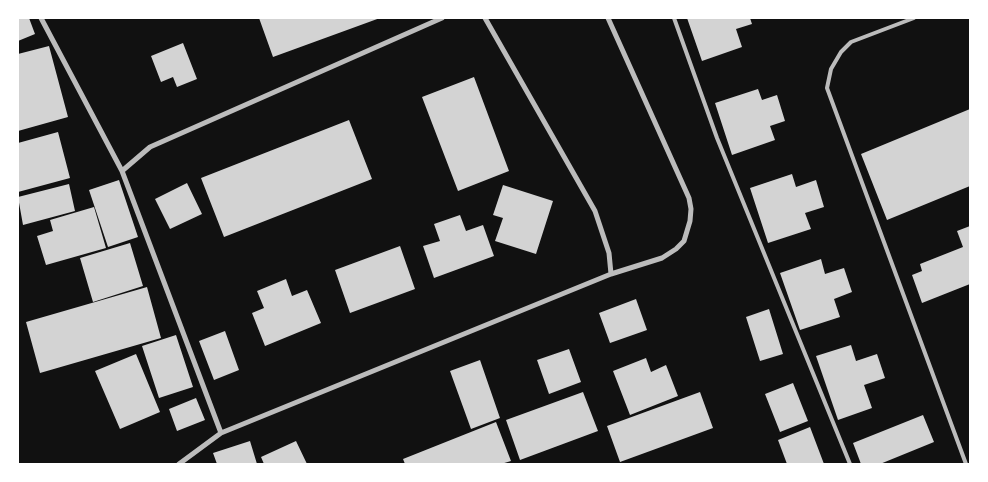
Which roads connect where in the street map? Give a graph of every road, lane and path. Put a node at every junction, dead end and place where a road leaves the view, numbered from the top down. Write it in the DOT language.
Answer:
graph roads {
  1 [pos="41,18"];
  2 [pos="442,18"];
  3 [pos="485,18"];
  4 [pos="608,18"];
  5 [pos="674,18"];
  6 [pos="914,18"];
  7 [pos="122,171"];
  8 [pos="611,274"];
  9 [pos="221,432"];
  10 [pos="179,464"];
  11 [pos="850,464"];
  12 [pos="966,464"];
  1 -- 7 [label="street"];
  2 -- 7 [label="street"];
  3 -- 8 [label="street"];
  4 -- 8 [label="street"];
  5 -- 11 [label="lane"];
  6 -- 12 [label="lane"];
  7 -- 9 [label="street"];
  8 -- 9 [label="street"];
  9 -- 10 [label="street"];
}
